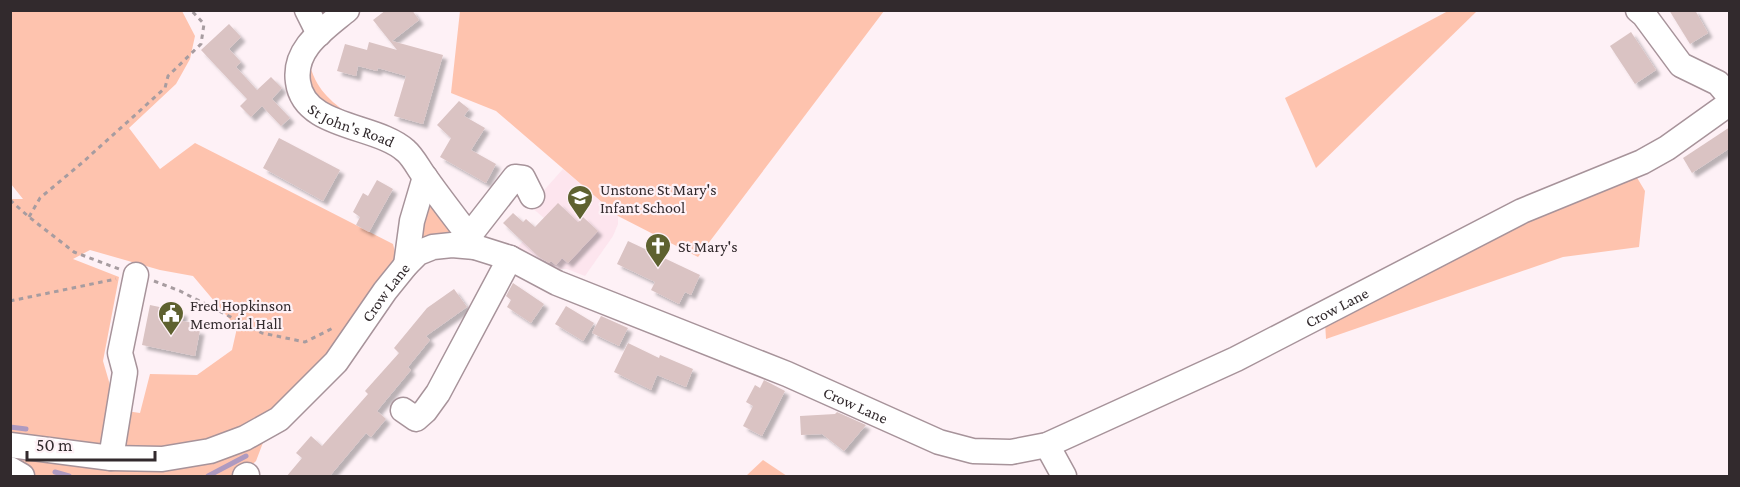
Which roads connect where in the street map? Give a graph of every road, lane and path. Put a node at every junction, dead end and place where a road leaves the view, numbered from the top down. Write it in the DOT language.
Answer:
graph roads {
  1 [pos="191,10"];
  2 [pos="307,10"];
  3 [pos="347,10"];
  4 [pos="1638,10"];
  5 [pos="319,34"];
  6 [pos="1730,98"];
  7 [pos="1730,104"];
  8 [pos="425,177"];
  9 [pos="532,196"];
  10 [pos="10,200"];
  11 [pos="28,217"];
  12 [pos="472,241"];
  13 [pos="510,258"];
  14 [pos="406,265"];
  15 [pos="136,274"];
  16 [pos="10,301"];
  17 [pos="342,320"];
  18 [pos="402,410"];
  19 [pos="10,445"];
  20 [pos="1047,445"];
  21 [pos="111,458"];
  22 [pos="10,469"];
  23 [pos="22,477"];
  24 [pos="1064,477"];
  1 -- 11 [label="path"];
  2 -- 5 [label="street"];
  3 -- 5 [label="street, St John's Road"];
  4 -- 6 [label="street"];
  5 -- 8 [label="street, St John's Road"];
  7 -- 20 [label="street, Crow Lane"];
  8 -- 12 [label="street, St John's Road"];
  8 -- 14 [label="street"];
  9 -- 12 [label="street"];
  10 -- 11 [label="path"];
  11 -- 15 [label="path"];
  12 -- 13 [label="street, Crow Lane"];
  12 -- 14 [label="street, Crow Lane"];
  13 -- 18 [label="street"];
  13 -- 20 [label="street, Crow Lane"];
  14 -- 21 [label="street, Crow Lane"];
  15 -- 16 [label="path"];
  15 -- 17 [label="path"];
  15 -- 21 [label="street"];
  19 -- 21 [label="street, Crow Lane"];
  20 -- 24 [label="street"];
  22 -- 23 [label="street"];
}
